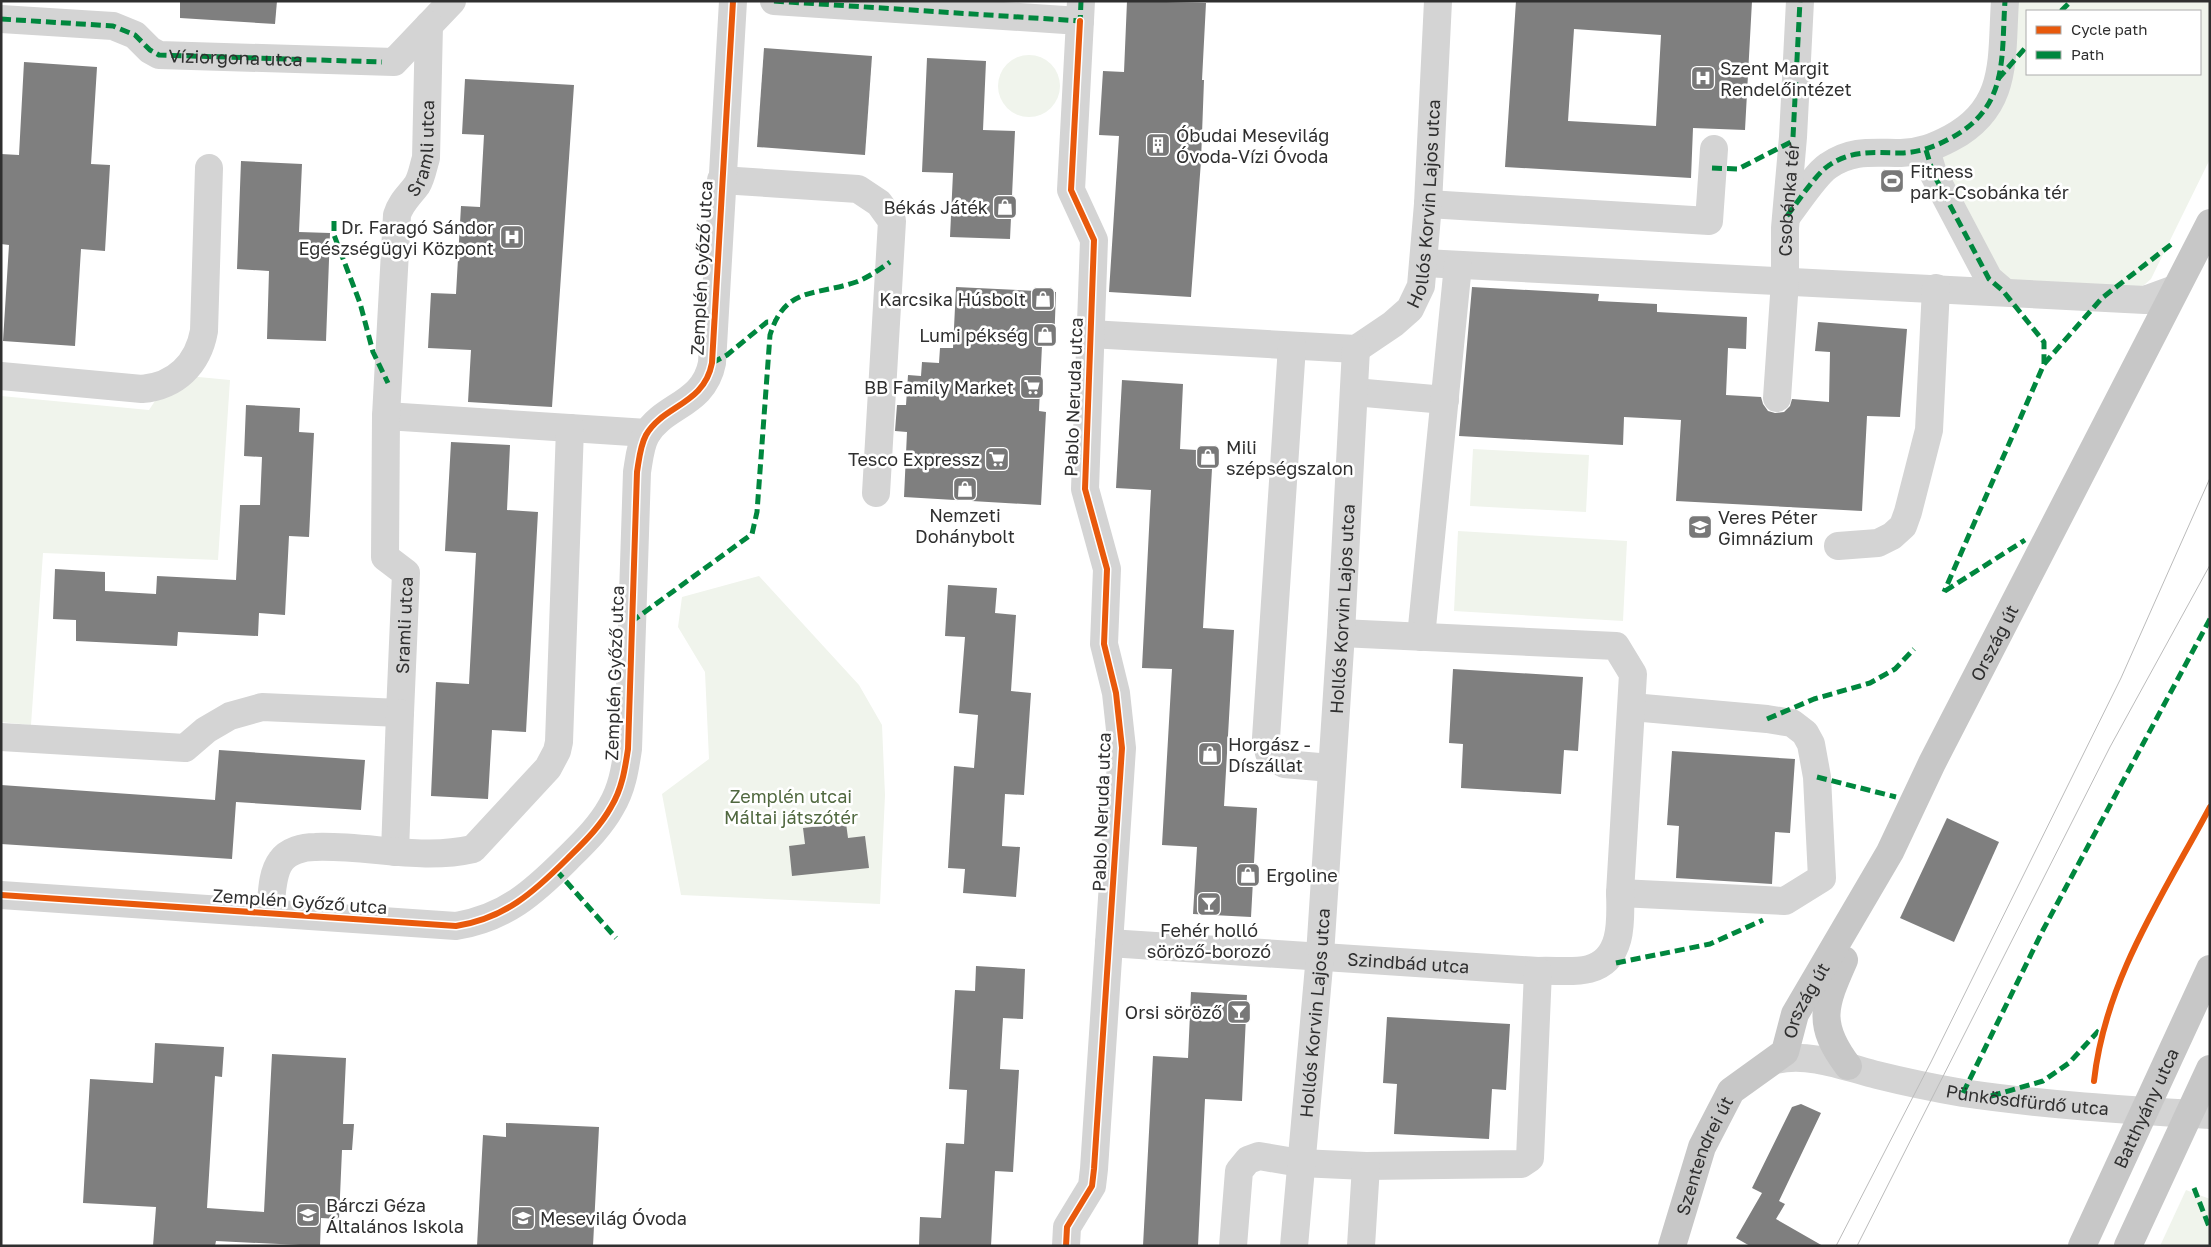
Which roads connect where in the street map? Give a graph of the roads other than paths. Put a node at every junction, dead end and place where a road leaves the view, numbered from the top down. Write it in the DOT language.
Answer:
graph roads {
  1 [pos="452,1"];
  2 [pos="733,1"];
  3 [pos="774,1"];
  4 [pos="1438,1"];
  5 [pos="1800,1"];
  6 [pos="2005,1"];
  7 [pos="1081,11"];
  8 [pos="1,19"];
  9 [pos="429,25"];
  10 [pos="1714,149"];
  11 [pos="1926,150"];
  12 [pos="209,168"];
  13 [pos="721,180"];
  14 [pos="1428,204"];
  15 [pos="1787,216"];
  16 [pos="2210,223"];
  17 [pos="1424,263"];
  18 [pos="1458,265"];
  19 [pos="1786,281"];
  20 [pos="1936,288"];
  21 [pos="2176,289"];
  22 [pos="2003,291"];
  23 [pos="1090,334"];
  24 [pos="1292,346"];
  25 [pos="1356,349"];
  26 [pos="1,376"];
  27 [pos="1354,392"];
  28 [pos="1777,398"];
  29 [pos="1445,400"];
  30 [pos="386,416"];
  31 [pos="570,428"];
  32 [pos="647,433"];
  33 [pos="876,493"];
  34 [pos="1838,546"];
  35 [pos="1341,633"];
  36 [pos="1422,637"];
  37 [pos="1632,706"];
  38 [pos="400,713"];
  39 [pos="1,737"];
  40 [pos="1331,768"];
  41 [pos="395,852"];
  42 [pos="1868,890"];
  43 [pos="1620,893"];
  44 [pos="1,895"];
  45 [pos="270,914"];
  46 [pos="1109,943"];
  47 [pos="1320,955"];
  48 [pos="2210,969"];
  49 [pos="1538,971"];
  50 [pos="1776,1060"];
  51 [pos="1848,1066"];
  52 [pos="2210,1069"];
  53 [pos="2144,1111"];
  54 [pos="2199,1114"];
  55 [pos="1300,1163"];
  56 [pos="1366,1166"];
  57 [pos="1679,1243"];
  58 [pos="1066,1246"];
  59 [pos="1233,1246"];
  60 [pos="1294,1246"];
  61 [pos="1361,1246"];
  62 [pos="2082,1246"];
  63 [pos="2128,1246"];
  1 -- 9 [label="street, Víziorgona utca"];
  2 -- 13 [label="street, Zemplén Győző utca"];
  3 -- 7 [label="street"];
  4 -- 14 [label="street, Hollós Korvin Lajos utca"];
  5 -- 15 [label="street, Csobánka tér"];
  6 -- 11 [label="street"];
  7 -- 23 [label="street, Pablo Neruda utca"];
  8 -- 9 [label="street, Víziorgona utca"];
  9 -- 30 [label="street, Sramli utca"];
  10 -- 14 [label="street"];
  11 -- 15 [label="street"];
  11 -- 22 [label="street"];
  12 -- 26 [label="street"];
  13 -- 32 [label="street, Zemplén Győző utca"];
  13 -- 33 [label="street"];
  14 -- 17 [label="street, Hollós Korvin Lajos utca"];
  15 -- 19 [label="street, Csobánka tér"];
  16 -- 21 [label="main road, Ország út"];
  17 -- 18 [label="street"];
  17 -- 25 [label="street, Hollós Korvin Lajos utca"];
  18 -- 19 [label="street"];
  18 -- 29 [label="street"];
  19 -- 20 [label="street"];
  19 -- 28 [label="street, Csobánka tér"];
  20 -- 22 [label="street"];
  20 -- 34 [label="street"];
  21 -- 22 [label="street"];
  21 -- 42 [label="main road, Ország út"];
  23 -- 24 [label="street"];
  23 -- 46 [label="street, Pablo Neruda utca"];
  24 -- 25 [label="street"];
  24 -- 40 [label="street"];
  25 -- 27 [label="street, Hollós Korvin Lajos utca"];
  27 -- 29 [label="street"];
  27 -- 35 [label="street, Hollós Korvin Lajos utca"];
  29 -- 36 [label="street"];
  30 -- 31 [label="street"];
  30 -- 38 [label="street, Sramli utca"];
  31 -- 32 [label="street"];
  31 -- 41 [label="street"];
  32 -- 45 [label="street, Zemplén Győző utca"];
  35 -- 36 [label="street, Szindbád utca"];
  35 -- 40 [label="street, Hollós Korvin Lajos utca"];
  36 -- 37 [label="street, Szindbád utca"];
  37 -- 43 [label="street, Szindbád utca"];
  37 -- 43 [label="street"];
  38 -- 39 [label="street"];
  38 -- 41 [label="street"];
  40 -- 47 [label="street, Hollós Korvin Lajos utca"];
  41 -- 45 [label="street"];
  42 -- 50 [label="main road, Ország út"];
  42 -- 51 [label="main road"];
  43 -- 49 [label="street, Szindbád utca"];
  44 -- 45 [label="street, Zemplén Győző utca"];
  46 -- 47 [label="street, Szindbád utca"];
  46 -- 58 [label="street, Pablo Neruda utca"];
  47 -- 49 [label="street, Szindbád utca"];
  47 -- 55 [label="street, Hollós Korvin Lajos utca"];
  48 -- 53 [label="main road, Batthyány utca"];
  49 -- 56 [label="street"];
  50 -- 51 [label="street, Pünkösdfürdő utca"];
  50 -- 57 [label="main road, Szentendrei út"];
  51 -- 53 [label="street, Pünkösdfürdő utca"];
  52 -- 54 [label="main road"];
  53 -- 54 [label="street, Pünkösdfürdő utca"];
  53 -- 62 [label="main road, Batthyány utca"];
  54 -- 63 [label="main road"];
  55 -- 56 [label="street"];
  55 -- 59 [label="street"];
  55 -- 60 [label="street, Hollós Korvin Lajos utca"];
  56 -- 61 [label="street"];
}
